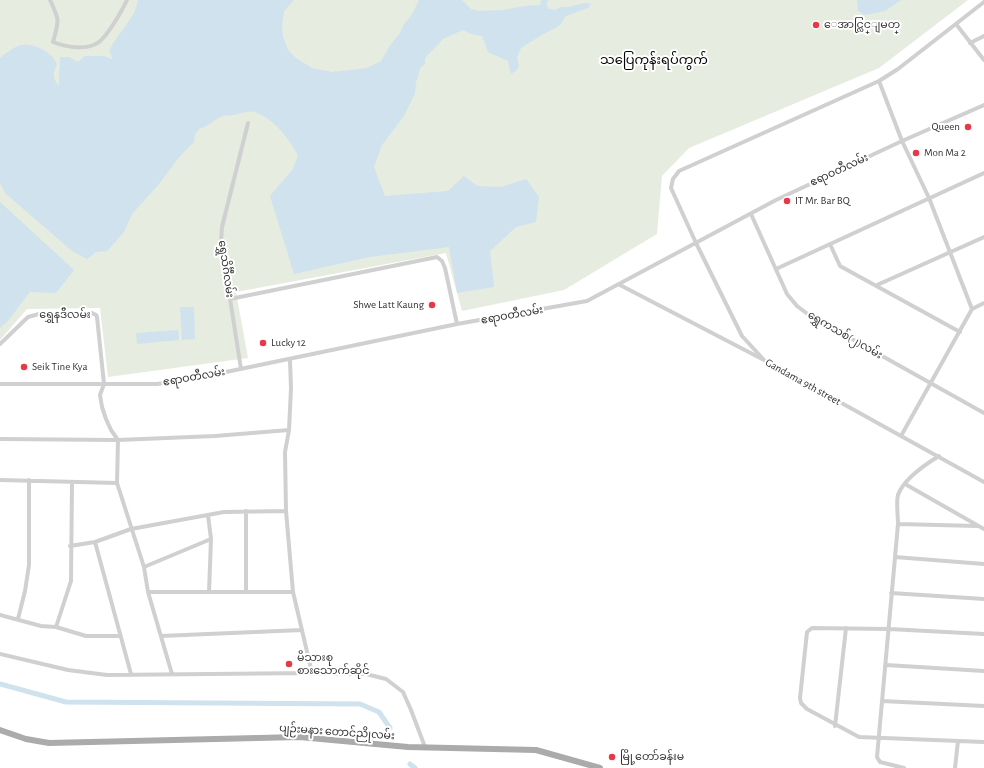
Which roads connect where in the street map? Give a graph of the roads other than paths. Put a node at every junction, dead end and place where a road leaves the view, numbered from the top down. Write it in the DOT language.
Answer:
graph roads {
  1 [pos="50,0"];
  2 [pos="127,0"];
  3 [pos="984,2"];
  4 [pos="956,24"];
  5 [pos="984,36"];
  6 [pos="970,43"];
  7 [pos="984,60"];
  8 [pos="879,81"];
  9 [pos="984,105"];
  10 [pos="248,123"];
  11 [pos="902,141"];
  12 [pos="984,173"];
  13 [pos="929,198"];
  14 [pos="751,214"];
  15 [pos="984,237"];
  16 [pos="696,244"];
  17 [pos="830,244"];
  18 [pos="950,252"];
  19 [pos="776,268"];
  20 [pos="620,285"];
  21 [pos="877,285"];
  22 [pos="230,299"];
  23 [pos="984,303"];
  24 [pos="972,309"];
  25 [pos="457,324"];
  26 [pos="960,332"];
  27 [pos="0,344"];
  28 [pos="290,360"];
  29 [pos="764,360"];
  30 [pos="241,369"];
  31 [pos="931,383"];
  32 [pos="0,384"];
  33 [pos="104,384"];
  34 [pos="984,413"];
  35 [pos="289,430"];
  36 [pos="901,436"];
  37 [pos="0,439"];
  38 [pos="118,440"];
  39 [pos="939,456"];
  40 [pos="0,480"];
  41 [pos="30,480"];
  42 [pos="72,482"];
  43 [pos="984,482"];
  44 [pos="117,483"];
  45 [pos="905,484"];
  46 [pos="246,511"];
  47 [pos="286,511"];
  48 [pos="208,514"];
  49 [pos="898,524"];
  50 [pos="977,526"];
  51 [pos="131,529"];
  52 [pos="984,529"];
  53 [pos="211,539"];
  54 [pos="96,542"];
  55 [pos="70,546"];
  56 [pos="895,557"];
  57 [pos="984,564"];
  58 [pos="144,567"];
  59 [pos="148,592"];
  60 [pos="209,592"];
  61 [pos="246,592"];
  62 [pos="293,592"];
  63 [pos="891,593"];
  64 [pos="984,599"];
  65 [pos="0,615"];
  66 [pos="18,619"];
  67 [pos="56,627"];
  68 [pos="846,628"];
  69 [pos="302,630"];
  70 [pos="889,630"];
  71 [pos="984,634"];
  72 [pos="120,636"];
  73 [pos="161,636"];
  74 [pos="0,654"];
  75 [pos="886,665"];
  76 [pos="984,671"];
  77 [pos="312,673"];
  78 [pos="131,674"];
  79 [pos="172,674"];
  80 [pos="882,701"];
  81 [pos="984,706"];
  82 [pos="836,726"];
  83 [pos="0,730"];
  84 [pos="879,738"];
  85 [pos="958,741"];
  86 [pos="984,742"];
  87 [pos="425,747"];
  88 [pos="600,768"];
  89 [pos="904,768"];
  90 [pos="955,768"];
  1 -- 2 [label="street"];
  3 -- 4 [label="street"];
  4 -- 6 [label="street"];
  4 -- 8 [label="street"];
  5 -- 6 [label="street"];
  6 -- 7 [label="street"];
  8 -- 11 [label="street"];
  8 -- 16 [label="street"];
  9 -- 11 [label="street, ဧရာဝတီလမ်း"];
  10 -- 22 [label="street, ရွှေသိင်္ဂီလမ်း"];
  11 -- 13 [label="street"];
  11 -- 14 [label="street, ဧရာဝတီလမ်း"];
  12 -- 13 [label="street"];
  13 -- 17 [label="street"];
  13 -- 18 [label="street"];
  14 -- 16 [label="street, ဧရာဝတီလမ်း"];
  14 -- 19 [label="street, ရွှေကသစ်(၂)လမ်း"];
  15 -- 18 [label="street"];
  16 -- 20 [label="street, ဧရာဝတီလမ်း"];
  16 -- 29 [label="street"];
  17 -- 19 [label="street"];
  17 -- 21 [label="street"];
  18 -- 21 [label="street"];
  18 -- 24 [label="street"];
  19 -- 31 [label="street, ရွှေကသစ်(၂)လမ်း"];
  20 -- 25 [label="street, ဧရာဝတီလမ်း"];
  20 -- 29 [label="street, Gandama 9th street"];
  21 -- 26 [label="street"];
  22 -- 25 [label="street"];
  22 -- 30 [label="street, ရွှေသိင်္ဂီလမ်း"];
  23 -- 24 [label="street"];
  24 -- 26 [label="street"];
  25 -- 28 [label="street, ဧရာဝတီလမ်း"];
  26 -- 31 [label="street"];
  27 -- 33 [label="street, ရွှေနဒီလမ်း"];
  28 -- 30 [label="street, ဧရာဝတီလမ်း"];
  28 -- 35 [label="street"];
  29 -- 36 [label="street, Gandama 9th street"];
  30 -- 33 [label="street, ဧရာဝတီလမ်း"];
  31 -- 34 [label="street, ရွှေကသစ်(၂)လမ်း"];
  31 -- 36 [label="street"];
  32 -- 33 [label="street, ဧရာဝတီလမ်း"];
  33 -- 38 [label="street"];
  35 -- 38 [label="street"];
  35 -- 47 [label="street"];
  36 -- 39 [label="street, Gandama 9th street"];
  37 -- 38 [label="street"];
  38 -- 44 [label="street"];
  39 -- 43 [label="street, Gandama 9th street"];
  39 -- 45 [label="street"];
  40 -- 41 [label="street"];
  41 -- 42 [label="street"];
  41 -- 66 [label="street"];
  42 -- 44 [label="street"];
  42 -- 55 [label="street"];
  44 -- 51 [label="street"];
  45 -- 49 [label="street"];
  45 -- 50 [label="street"];
  46 -- 47 [label="street"];
  46 -- 48 [label="street"];
  46 -- 61 [label="street"];
  47 -- 62 [label="street"];
  48 -- 51 [label="street"];
  48 -- 53 [label="street"];
  49 -- 50 [label="street"];
  49 -- 56 [label="street"];
  50 -- 52 [label="street"];
  51 -- 54 [label="street"];
  51 -- 58 [label="street"];
  53 -- 58 [label="street"];
  53 -- 60 [label="street"];
  54 -- 55 [label="street"];
  54 -- 72 [label="street"];
  55 -- 67 [label="street"];
  56 -- 57 [label="street"];
  56 -- 63 [label="street"];
  58 -- 59 [label="street"];
  59 -- 60 [label="street"];
  59 -- 73 [label="street"];
  60 -- 61 [label="street"];
  61 -- 62 [label="street"];
  62 -- 69 [label="street"];
  63 -- 64 [label="street"];
  63 -- 70 [label="street"];
  65 -- 66 [label="street"];
  66 -- 67 [label="street"];
  67 -- 72 [label="street"];
  68 -- 70 [label="street"];
  68 -- 82 [label="street"];
  68 -- 82 [label="street"];
  69 -- 73 [label="street"];
  69 -- 77 [label="street"];
  70 -- 71 [label="street"];
  70 -- 75 [label="street"];
  72 -- 78 [label="street"];
  73 -- 79 [label="street"];
  74 -- 78 [label="street"];
  75 -- 76 [label="street"];
  75 -- 80 [label="street"];
  77 -- 79 [label="street"];
  77 -- 87 [label="street"];
  78 -- 79 [label="street"];
  80 -- 81 [label="street"];
  80 -- 84 [label="street"];
  82 -- 84 [label="street"];
  83 -- 87 [label="main road, ပျဉ်းမနား တောင်ညိုလမ်း"];
  84 -- 85 [label="street"];
  84 -- 89 [label="street"];
  85 -- 86 [label="street"];
  85 -- 90 [label="street"];
  87 -- 88 [label="main road, ပျဉ်းမနား တောင်ညိုလမ်း"];
}
